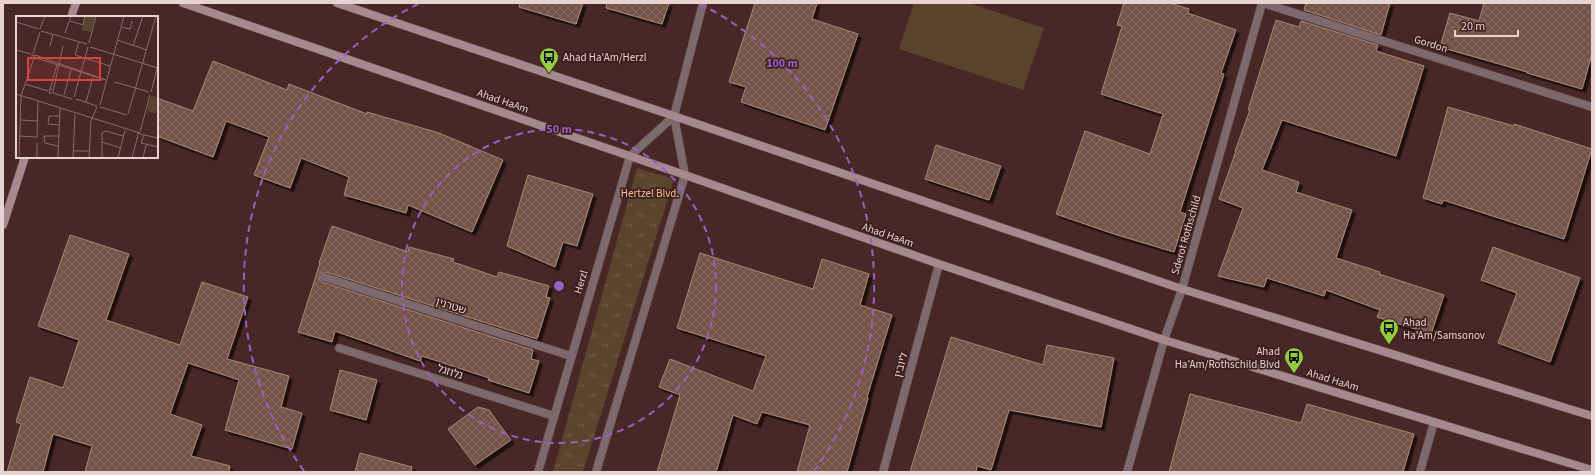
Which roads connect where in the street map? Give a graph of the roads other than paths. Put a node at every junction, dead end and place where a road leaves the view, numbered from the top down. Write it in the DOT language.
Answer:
graph roads {
  1 [pos="76,3"];
  2 [pos="183,3"];
  3 [pos="337,3"];
  4 [pos="703,3"];
  5 [pos="1263,3"];
  6 [pos="71,16"];
  7 [pos="1592,107"];
  8 [pos="674,116"];
  9 [pos="630,156"];
  10 [pos="25,158"];
  11 [pos="685,175"];
  12 [pos="3,224"];
  13 [pos="939,264"];
  14 [pos="324,277"];
  15 [pos="1182,289"];
  16 [pos="1164,340"];
  17 [pos="339,348"];
  18 [pos="571,356"];
  19 [pos="554,416"];
  20 [pos="1592,416"];
  21 [pos="1434,422"];
  22 [pos="1592,470"];
  23 [pos="538,472"];
  24 [pos="596,472"];
  25 [pos="883,472"];
  26 [pos="1127,472"];
  27 [pos="1420,472"];
  1 -- 6 [label="street"];
  2 -- 9 [label="street, Ahad HaAm"];
  3 -- 8 [label="street"];
  4 -- 8 [label="street"];
  5 -- 7 [label="street, Gordon"];
  5 -- 15 [label="street, Sderot Rothschild"];
  8 -- 9 [label="street"];
  8 -- 11 [label="street"];
  8 -- 15 [label="street"];
  9 -- 11 [label="street, Ahad HaAm"];
  9 -- 18 [label="street, Herzl"];
  10 -- 12 [label="street"];
  11 -- 13 [label="street, Ahad HaAm"];
  11 -- 24 [label="street"];
  13 -- 16 [label="street, Ahad HaAm"];
  13 -- 25 [label="street, ליובין"];
  14 -- 18 [label="street, שטרנין"];
  15 -- 16 [label="street, Sderot Rothschild"];
  15 -- 20 [label="street"];
  16 -- 21 [label="street, Ahad HaAm"];
  16 -- 26 [label="street, Sderot Rothschild"];
  17 -- 19 [label="street, גלוזגל"];
  18 -- 19 [label="street, Herzl"];
  19 -- 23 [label="street, Herzl"];
  21 -- 22 [label="street, Ahad HaAm"];
  21 -- 27 [label="street"];
}
